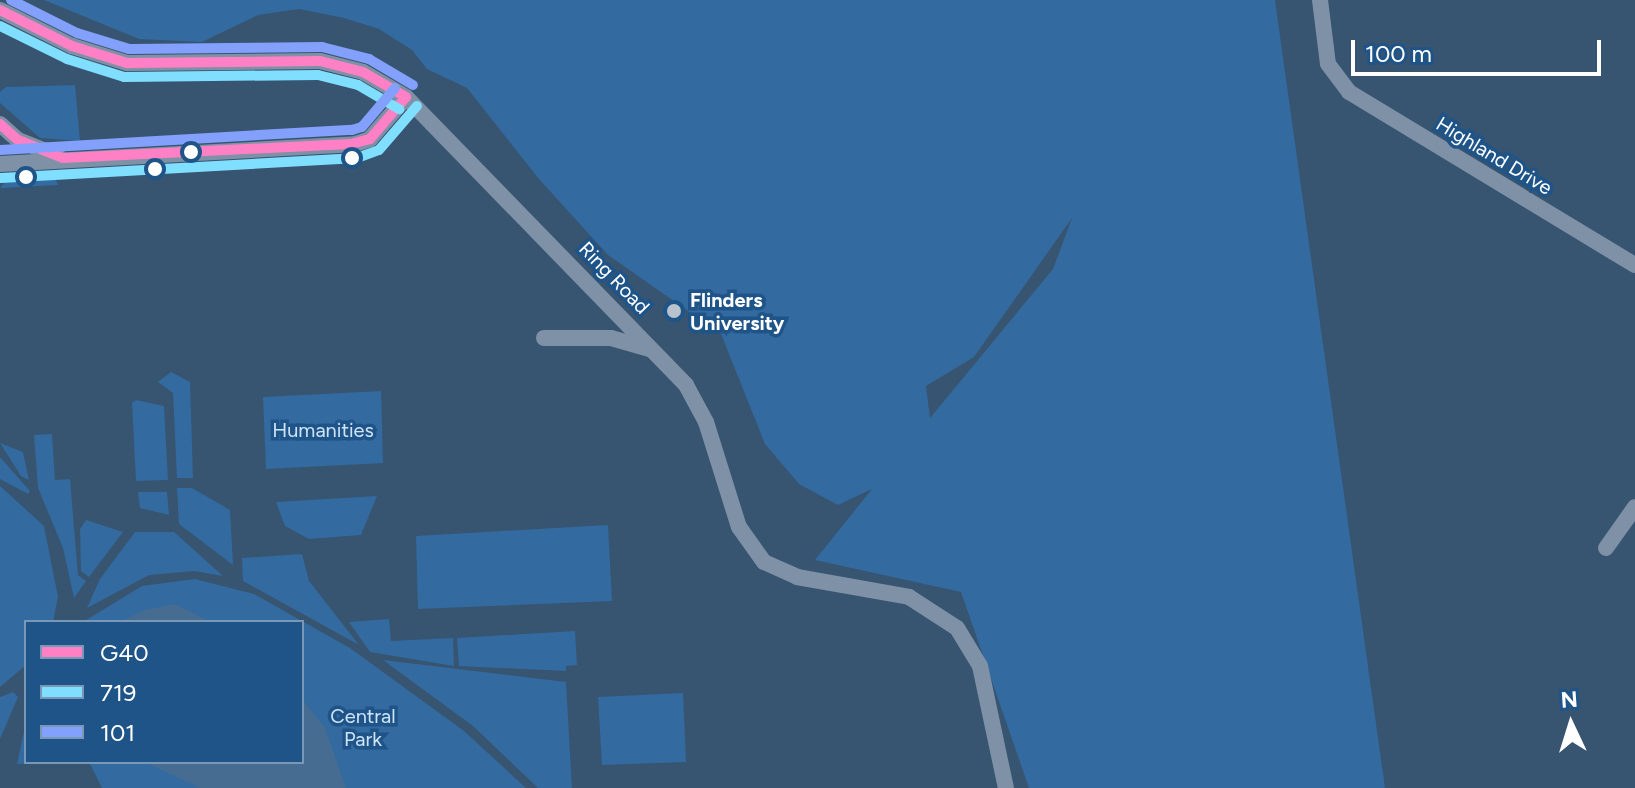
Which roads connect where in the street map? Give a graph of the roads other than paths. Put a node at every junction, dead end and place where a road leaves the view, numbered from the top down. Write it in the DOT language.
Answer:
graph roads {
  1 [pos="1320,0"];
  2 [pos="0,10"];
  3 [pos="406,97"];
  4 [pos="0,124"];
  5 [pos="63,158"];
  6 [pos="0,164"];
  7 [pos="1635,265"];
  8 [pos="544,338"];
  9 [pos="661,355"];
  10 [pos="1635,507"];
  11 [pos="1606,548"];
  12 [pos="1006,788"];
  1 -- 7 [label="street, Highland Drive"];
  2 -- 3 [label="street, Ring Road"];
  3 -- 5 [label="street"];
  3 -- 9 [label="street, Ring Road"];
  4 -- 5 [label="street"];
  5 -- 6 [label="street"];
  8 -- 9 [label="street"];
  9 -- 12 [label="street, Ring Road"];
  10 -- 11 [label="street"];
}
